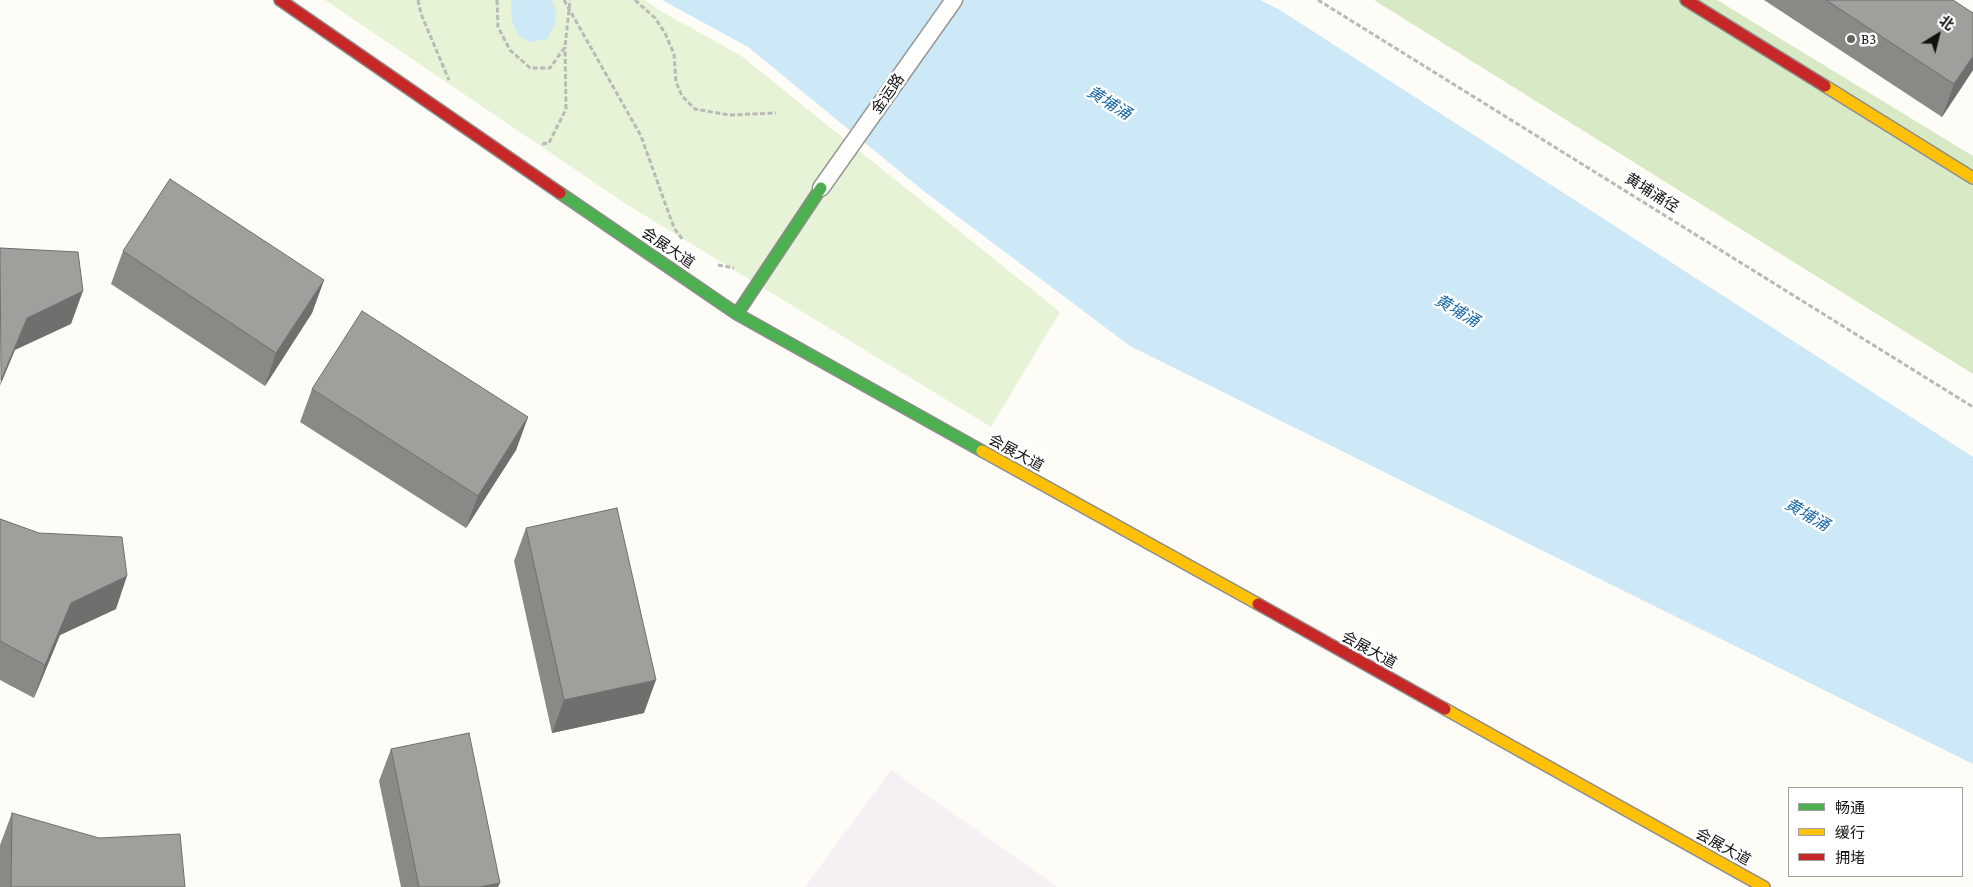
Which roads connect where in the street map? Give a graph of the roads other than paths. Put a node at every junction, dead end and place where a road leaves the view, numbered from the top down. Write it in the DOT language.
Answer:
graph roads {
  1 [pos="280,0"];
  2 [pos="954,0"];
  3 [pos="1686,0"];
  4 [pos="1973,178"];
  5 [pos="822,188"];
  6 [pos="737,314"];
  7 [pos="1764,887"];
  1 -- 6 [label="street, 会展大道"];
  2 -- 5 [label="lane, 金运路"];
  3 -- 4 [label="street"];
  5 -- 6 [label="street"];
  6 -- 7 [label="street, 会展大道"];
}
